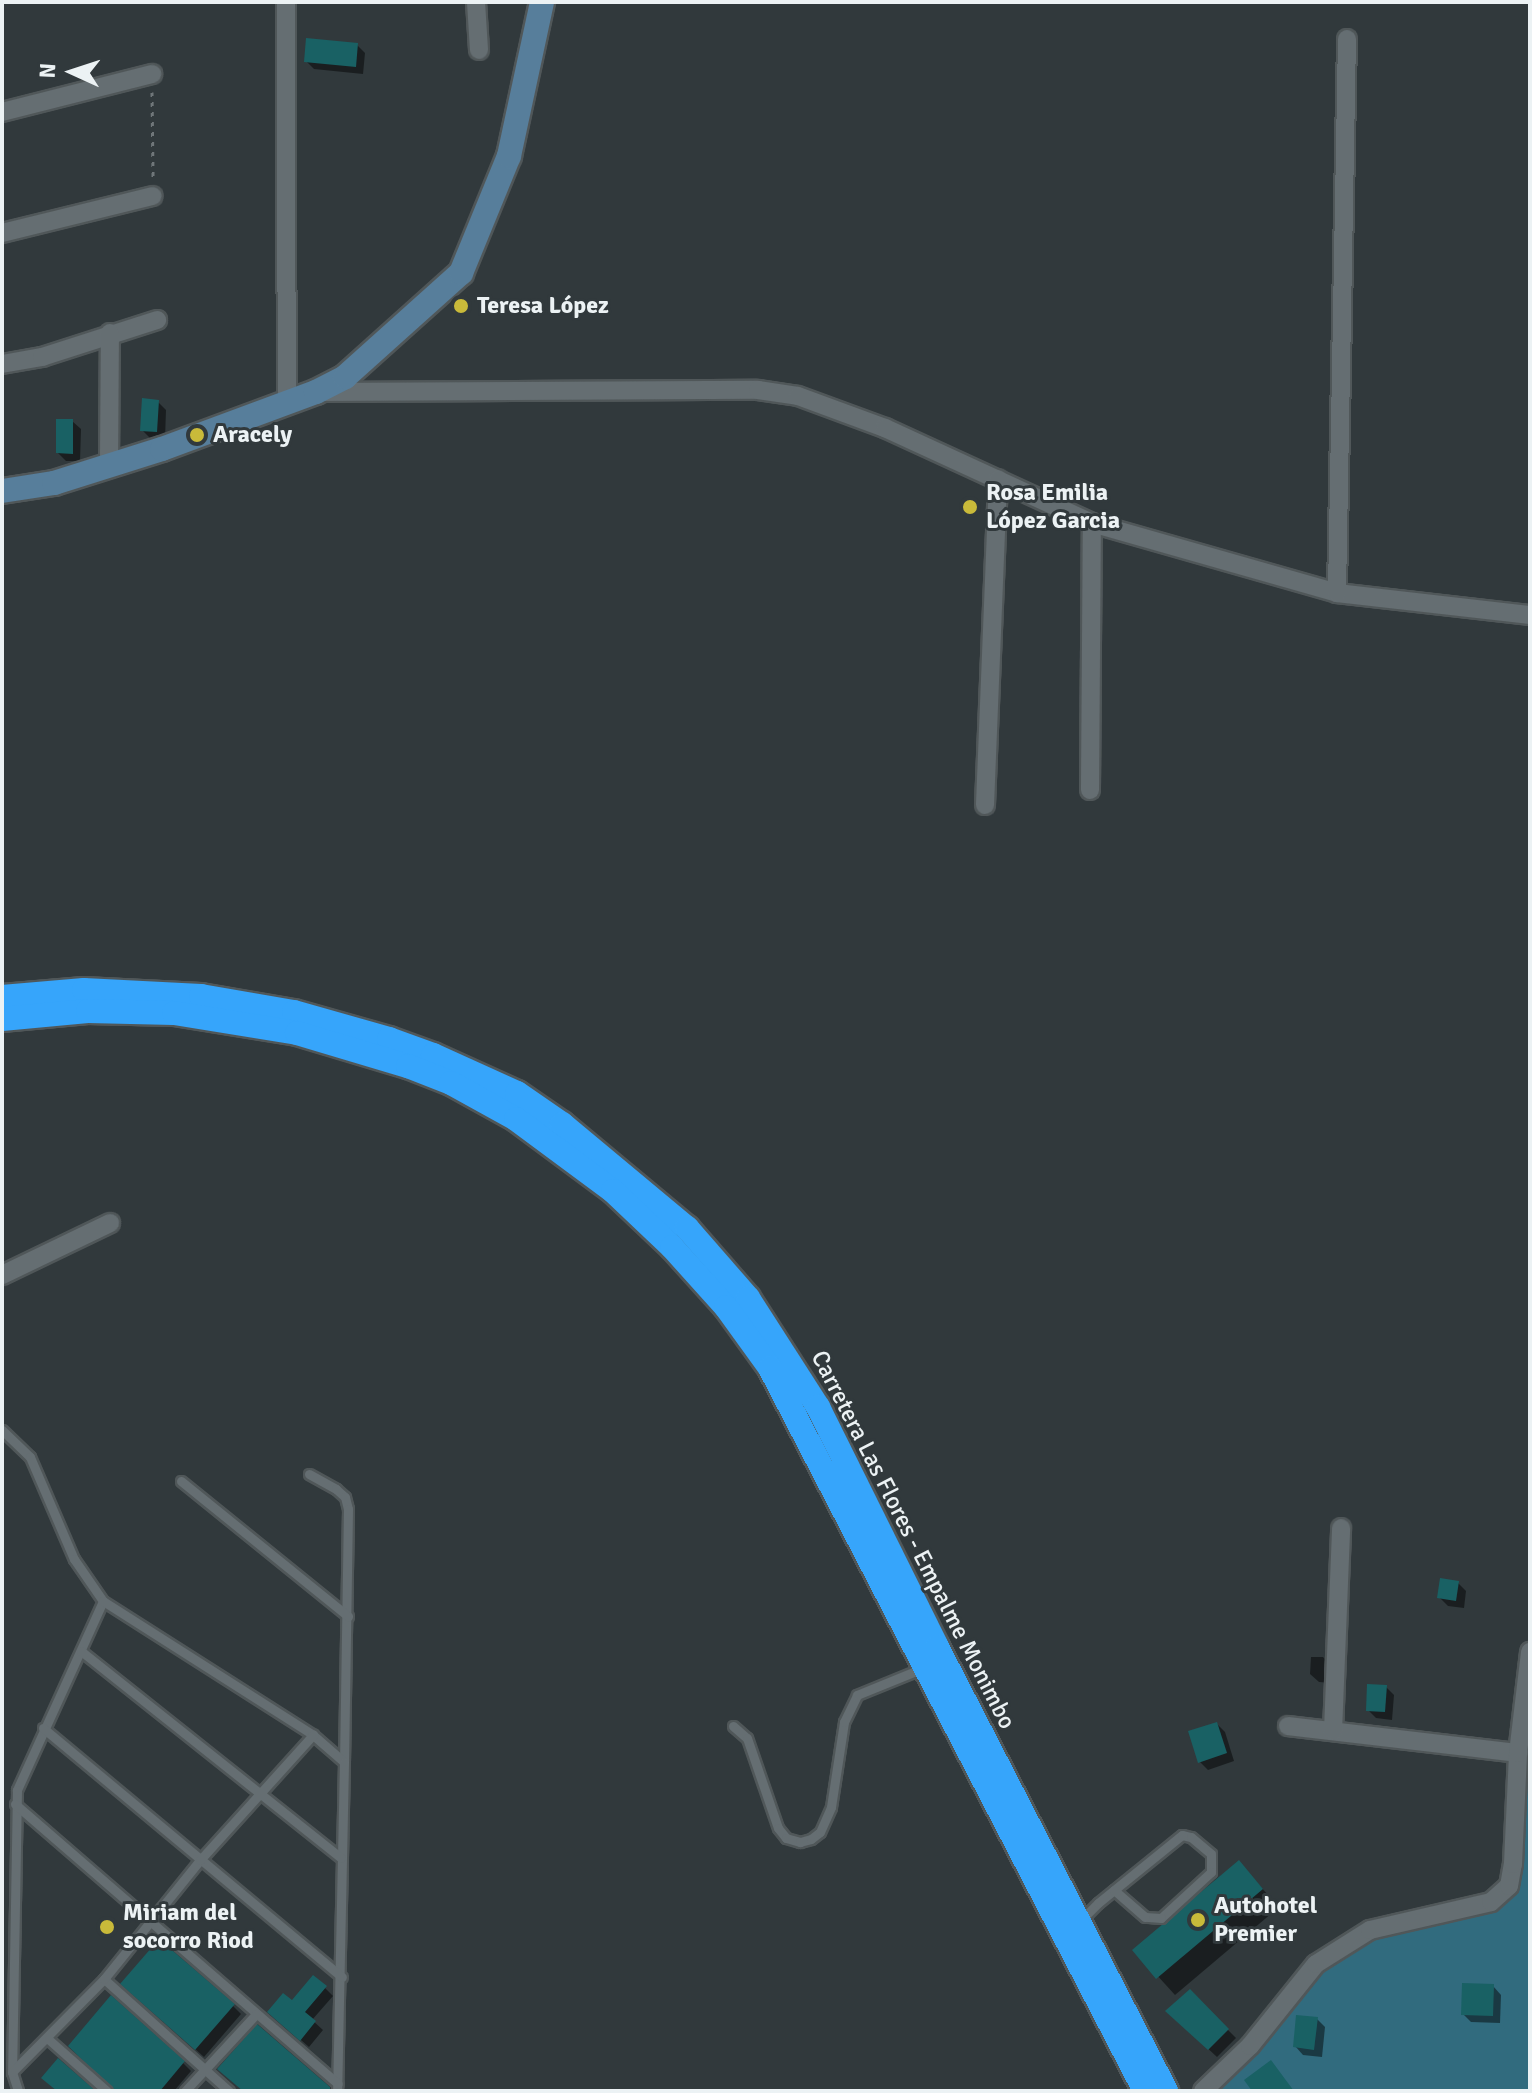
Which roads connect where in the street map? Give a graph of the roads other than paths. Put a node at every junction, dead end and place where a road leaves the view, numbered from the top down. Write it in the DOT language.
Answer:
graph roads {
  1 [pos="286,2"];
  2 [pos="476,2"];
  3 [pos="542,2"];
  4 [pos="1347,39"];
  5 [pos="479,50"];
  6 [pos="152,74"];
  7 [pos="2,112"];
  8 [pos="153,196"];
  9 [pos="2,233"];
  10 [pos="157,320"];
  11 [pos="110,333"];
  12 [pos="2,364"];
  13 [pos="316,392"];
  14 [pos="287,405"];
  15 [pos="109,465"];
  16 [pos="998,479"];
  17 [pos="2,491"];
  18 [pos="1092,523"];
  19 [pos="1337,593"];
  20 [pos="1530,615"];
  21 [pos="1090,790"];
  22 [pos="985,805"];
  23 [pos="2,997"];
  24 [pos="2,1019"];
  25 [pos="110,1223"];
  26 [pos="2,1275"];
  27 [pos="2,1430"];
  28 [pos="309,1474"];
  29 [pos="181,1481"];
  30 [pos="1341,1528"];
  31 [pos="103,1601"];
  32 [pos="348,1616"];
  33 [pos="81,1651"];
  34 [pos="1530,1652"];
  35 [pos="923,1668"];
  36 [pos="733,1726"];
  37 [pos="1288,1726"];
  38 [pos="43,1728"];
  39 [pos="1333,1731"];
  40 [pos="313,1735"];
  41 [pos="1518,1753"];
  42 [pos="344,1762"];
  43 [pos="259,1793"];
  44 [pos="15,1804"];
  45 [pos="341,1858"];
  46 [pos="200,1860"];
  47 [pos="1114,1890"];
  48 [pos="151,1922"];
  49 [pos="1078,1923"];
  50 [pos="342,1977"];
  51 [pos="104,1979"];
  52 [pos="256,2014"];
  53 [pos="47,2038"];
  54 [pos="207,2071"];
  55 [pos="12,2072"];
  56 [pos="338,2087"];
  57 [pos="18,2091"];
  58 [pos="107,2091"];
  59 [pos="185,2091"];
  60 [pos="229,2091"];
  61 [pos="1145,2091"];
  62 [pos="1166,2091"];
  63 [pos="1203,2091"];
  1 -- 14 [label="street"];
  2 -- 5 [label="street"];
  3 -- 13 [label="street"];
  4 -- 19 [label="street"];
  6 -- 7 [label="street"];
  8 -- 9 [label="street"];
  10 -- 11 [label="street"];
  11 -- 12 [label="street"];
  11 -- 15 [label="street"];
  13 -- 14 [label="street"];
  13 -- 16 [label="street"];
  14 -- 15 [label="street"];
  15 -- 17 [label="street"];
  16 -- 18 [label="street"];
  16 -- 22 [label="street"];
  18 -- 19 [label="street"];
  18 -- 21 [label="street"];
  19 -- 20 [label="street"];
  23 -- 49 [label="highway, Carretera Las Flores - Empalme Monimbo"];
  24 -- 35 [label="highway, Carretera Las Flores - Empalme Monimbo"];
  25 -- 26 [label="street"];
  27 -- 31 [label="lane"];
  28 -- 32 [label="lane"];
  29 -- 32 [label="lane"];
  30 -- 39 [label="street"];
  31 -- 33 [label="lane"];
  31 -- 40 [label="lane"];
  32 -- 42 [label="lane"];
  33 -- 38 [label="lane"];
  33 -- 43 [label="lane"];
  34 -- 41 [label="street"];
  35 -- 36 [label="lane"];
  35 -- 61 [label="highway, Carretera Las Flores - Empalme Monimbo"];
  37 -- 39 [label="street"];
  38 -- 44 [label="lane"];
  38 -- 46 [label="lane"];
  39 -- 41 [label="street"];
  40 -- 42 [label="lane"];
  40 -- 43 [label="lane"];
  41 -- 63 [label="street"];
  42 -- 45 [label="lane"];
  43 -- 45 [label="lane"];
  43 -- 46 [label="lane"];
  44 -- 48 [label="lane"];
  44 -- 55 [label="lane"];
  45 -- 50 [label="lane"];
  46 -- 48 [label="lane"];
  46 -- 50 [label="lane"];
  47 -- 47 [label="lane"];
  47 -- 49 [label="lane"];
  48 -- 51 [label="lane"];
  48 -- 52 [label="lane"];
  49 -- 62 [label="highway, Carretera Las Flores - Empalme Monimbo"];
  50 -- 56 [label="lane"];
  51 -- 53 [label="lane"];
  51 -- 54 [label="lane"];
  52 -- 54 [label="lane"];
  52 -- 56 [label="lane"];
  53 -- 55 [label="lane"];
  53 -- 58 [label="lane"];
  54 -- 59 [label="lane"];
  54 -- 60 [label="lane"];
  55 -- 57 [label="lane"];
}
